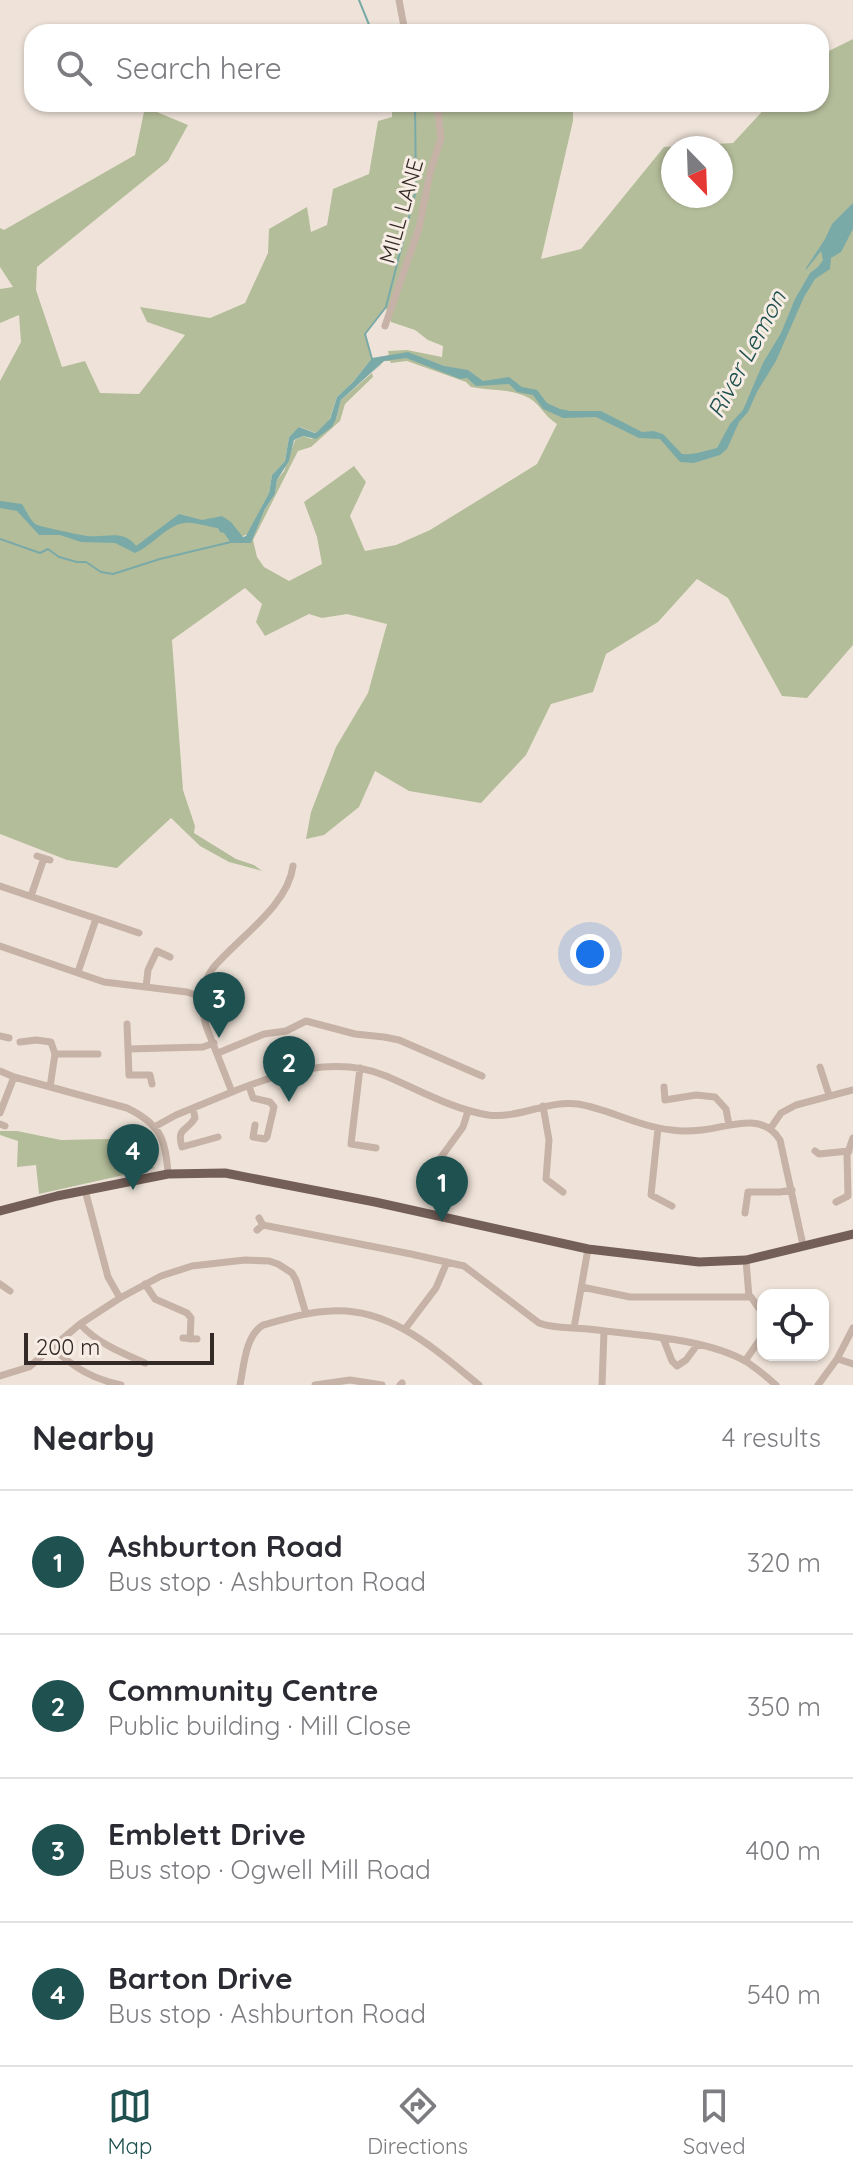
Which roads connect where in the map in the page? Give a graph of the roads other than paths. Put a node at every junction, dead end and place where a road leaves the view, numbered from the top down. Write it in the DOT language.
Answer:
graph roads {
  1 [pos="399,0"];
  2 [pos="404,24"];
  3 [pos="438,112"];
  4 [pos="385,326"];
  5 [pos="44,858"];
  6 [pos="293,866"];
  7 [pos="0,886"];
  8 [pos="31,896"];
  9 [pos="96,919"];
  10 [pos="139,933"];
  11 [pos="0,946"];
  12 [pos="170,957"];
  13 [pos="78,972"];
  14 [pos="146,987"];
  15 [pos="199,996"];
  16 [pos="307,1009"];
  17 [pos="306,1021"];
  18 [pos="127,1024"];
  19 [pos="0,1036"];
  20 [pos="214,1043"];
  21 [pos="128,1049"];
  22 [pos="218,1053"];
  23 [pos="55,1054"];
  24 [pos="98,1054"];
  25 [pos="820,1067"];
  26 [pos="360,1068"];
  27 [pos="0,1071"];
  28 [pos="482,1076"];
  29 [pos="14,1077"];
  30 [pos="152,1084"];
  31 [pos="249,1086"];
  32 [pos="50,1087"];
  33 [pos="664,1087"];
  34 [pos="853,1090"];
  35 [pos="232,1092"];
  36 [pos="829,1095"];
  37 [pos="543,1106"];
  38 [pos="193,1108"];
  39 [pos="468,1111"];
  40 [pos="0,1113"];
  41 [pos="255,1125"];
  42 [pos="729,1125"];
  43 [pos="156,1126"];
  44 [pos="658,1128"];
  45 [pos="770,1129"];
  46 [pos="218,1137"];
  47 [pos="853,1138"];
  48 [pos="376,1148"];
  49 [pos="815,1151"];
  50 [pos="849,1151"];
  51 [pos="455,1172"];
  52 [pos="168,1174"];
  53 [pos="85,1190"];
  54 [pos="792,1190"];
  55 [pos="563,1192"];
  56 [pos="836,1202"];
  57 [pos="672,1206"];
  58 [pos="0,1211"];
  59 [pos="745,1213"];
  60 [pos="260,1224"];
  61 [pos="853,1234"];
  62 [pos="803,1245"];
  63 [pos="588,1249"];
  64 [pos="746,1260"];
  65 [pos="447,1262"];
  66 [pos="0,1284"];
  67 [pos="145,1284"];
  68 [pos="582,1287"];
  69 [pos="10,1291"];
  70 [pos="749,1297"];
  71 [pos="120,1298"];
  72 [pos="757,1304"];
  73 [pos="306,1314"];
  74 [pos="80,1324"];
  75 [pos="574,1328"];
  76 [pos="853,1328"];
  77 [pos="405,1329"];
  78 [pos="604,1332"];
  79 [pos="663,1338"];
  80 [pos="190,1339"];
  81 [pos="757,1344"];
  82 [pos="697,1345"];
  83 [pos="53,1348"];
  84 [pos="841,1360"];
  85 [pos="745,1361"];
  86 [pos="145,1362"];
  87 [pos="853,1364"];
  88 [pos="0,1376"];
  89 [pos="121,1385"];
  90 [pos="240,1385"];
  91 [pos="315,1385"];
  92 [pos="382,1385"];
  93 [pos="479,1385"];
  94 [pos="602,1385"];
  95 [pos="776,1385"];
  96 [pos="818,1385"];
  1 -- 2 [label="street"];
  3 -- 4 [label="street, MILL LANE"];
  5 -- 8 [label="street"];
  6 -- 15 [label="street"];
  7 -- 8 [label="street"];
  8 -- 9 [label="street"];
  9 -- 10 [label="street"];
  9 -- 13 [label="street"];
  11 -- 13 [label="street"];
  12 -- 14 [label="street"];
  13 -- 14 [label="street"];
  14 -- 15 [label="street"];
  15 -- 20 [label="street"];
  16 -- 17 [label="street"];
  17 -- 22 [label="street"];
  17 -- 28 [label="street"];
  18 -- 21 [label="street"];
  19 -- 23 [label="street"];
  20 -- 21 [label="street"];
  20 -- 22 [label="street"];
  21 -- 30 [label="street"];
  22 -- 35 [label="street"];
  23 -- 24 [label="street"];
  23 -- 32 [label="street"];
  25 -- 36 [label="street"];
  26 -- 31 [label="street"];
  26 -- 39 [label="street"];
  26 -- 48 [label="street"];
  27 -- 29 [label="street"];
  29 -- 32 [label="street"];
  29 -- 40 [label="street"];
  31 -- 35 [label="street"];
  31 -- 41 [label="street"];
  32 -- 43 [label="street"];
  33 -- 42 [label="street"];
  34 -- 36 [label="street"];
  35 -- 38 [label="street"];
  36 -- 45 [label="street"];
  37 -- 39 [label="street"];
  37 -- 44 [label="street"];
  37 -- 55 [label="street"];
  38 -- 43 [label="street"];
  38 -- 46 [label="street"];
  39 -- 51 [label="street"];
  42 -- 44 [label="street"];
  42 -- 45 [label="street"];
  43 -- 52 [label="street"];
  44 -- 57 [label="street"];
  45 -- 54 [label="street"];
  47 -- 50 [label="street"];
  49 -- 50 [label="street"];
  50 -- 56 [label="street"];
  52 -- 53 [label="main road"];
  52 -- 63 [label="main road"];
  53 -- 58 [label="main road"];
  53 -- 71 [label="street"];
  54 -- 59 [label="street"];
  54 -- 62 [label="street"];
  60 -- 65 [label="street"];
  61 -- 62 [label="main road"];
  62 -- 64 [label="main road"];
  63 -- 64 [label="main road"];
  63 -- 68 [label="street"];
  64 -- 70 [label="street"];
  65 -- 75 [label="street"];
  65 -- 77 [label="street"];
  66 -- 69 [label="street"];
  67 -- 71 [label="street"];
  67 -- 73 [label="street"];
  67 -- 80 [label="street"];
  68 -- 70 [label="street"];
  68 -- 75 [label="street"];
  70 -- 72 [label="street"];
  71 -- 74 [label="street"];
  73 -- 77 [label="street"];
  73 -- 90 [label="street"];
  74 -- 83 [label="street"];
  74 -- 86 [label="street"];
  75 -- 78 [label="street"];
  76 -- 96 [label="street"];
  77 -- 93 [label="street"];
  78 -- 79 [label="street"];
  78 -- 94 [label="street"];
  79 -- 82 [label="street"];
  79 -- 82 [label="street"];
  81 -- 85 [label="street"];
  82 -- 85 [label="street"];
  83 -- 88 [label="street"];
  83 -- 89 [label="street"];
  84 -- 87 [label="street"];
  85 -- 95 [label="street"];
  91 -- 92 [label="street"];
}
